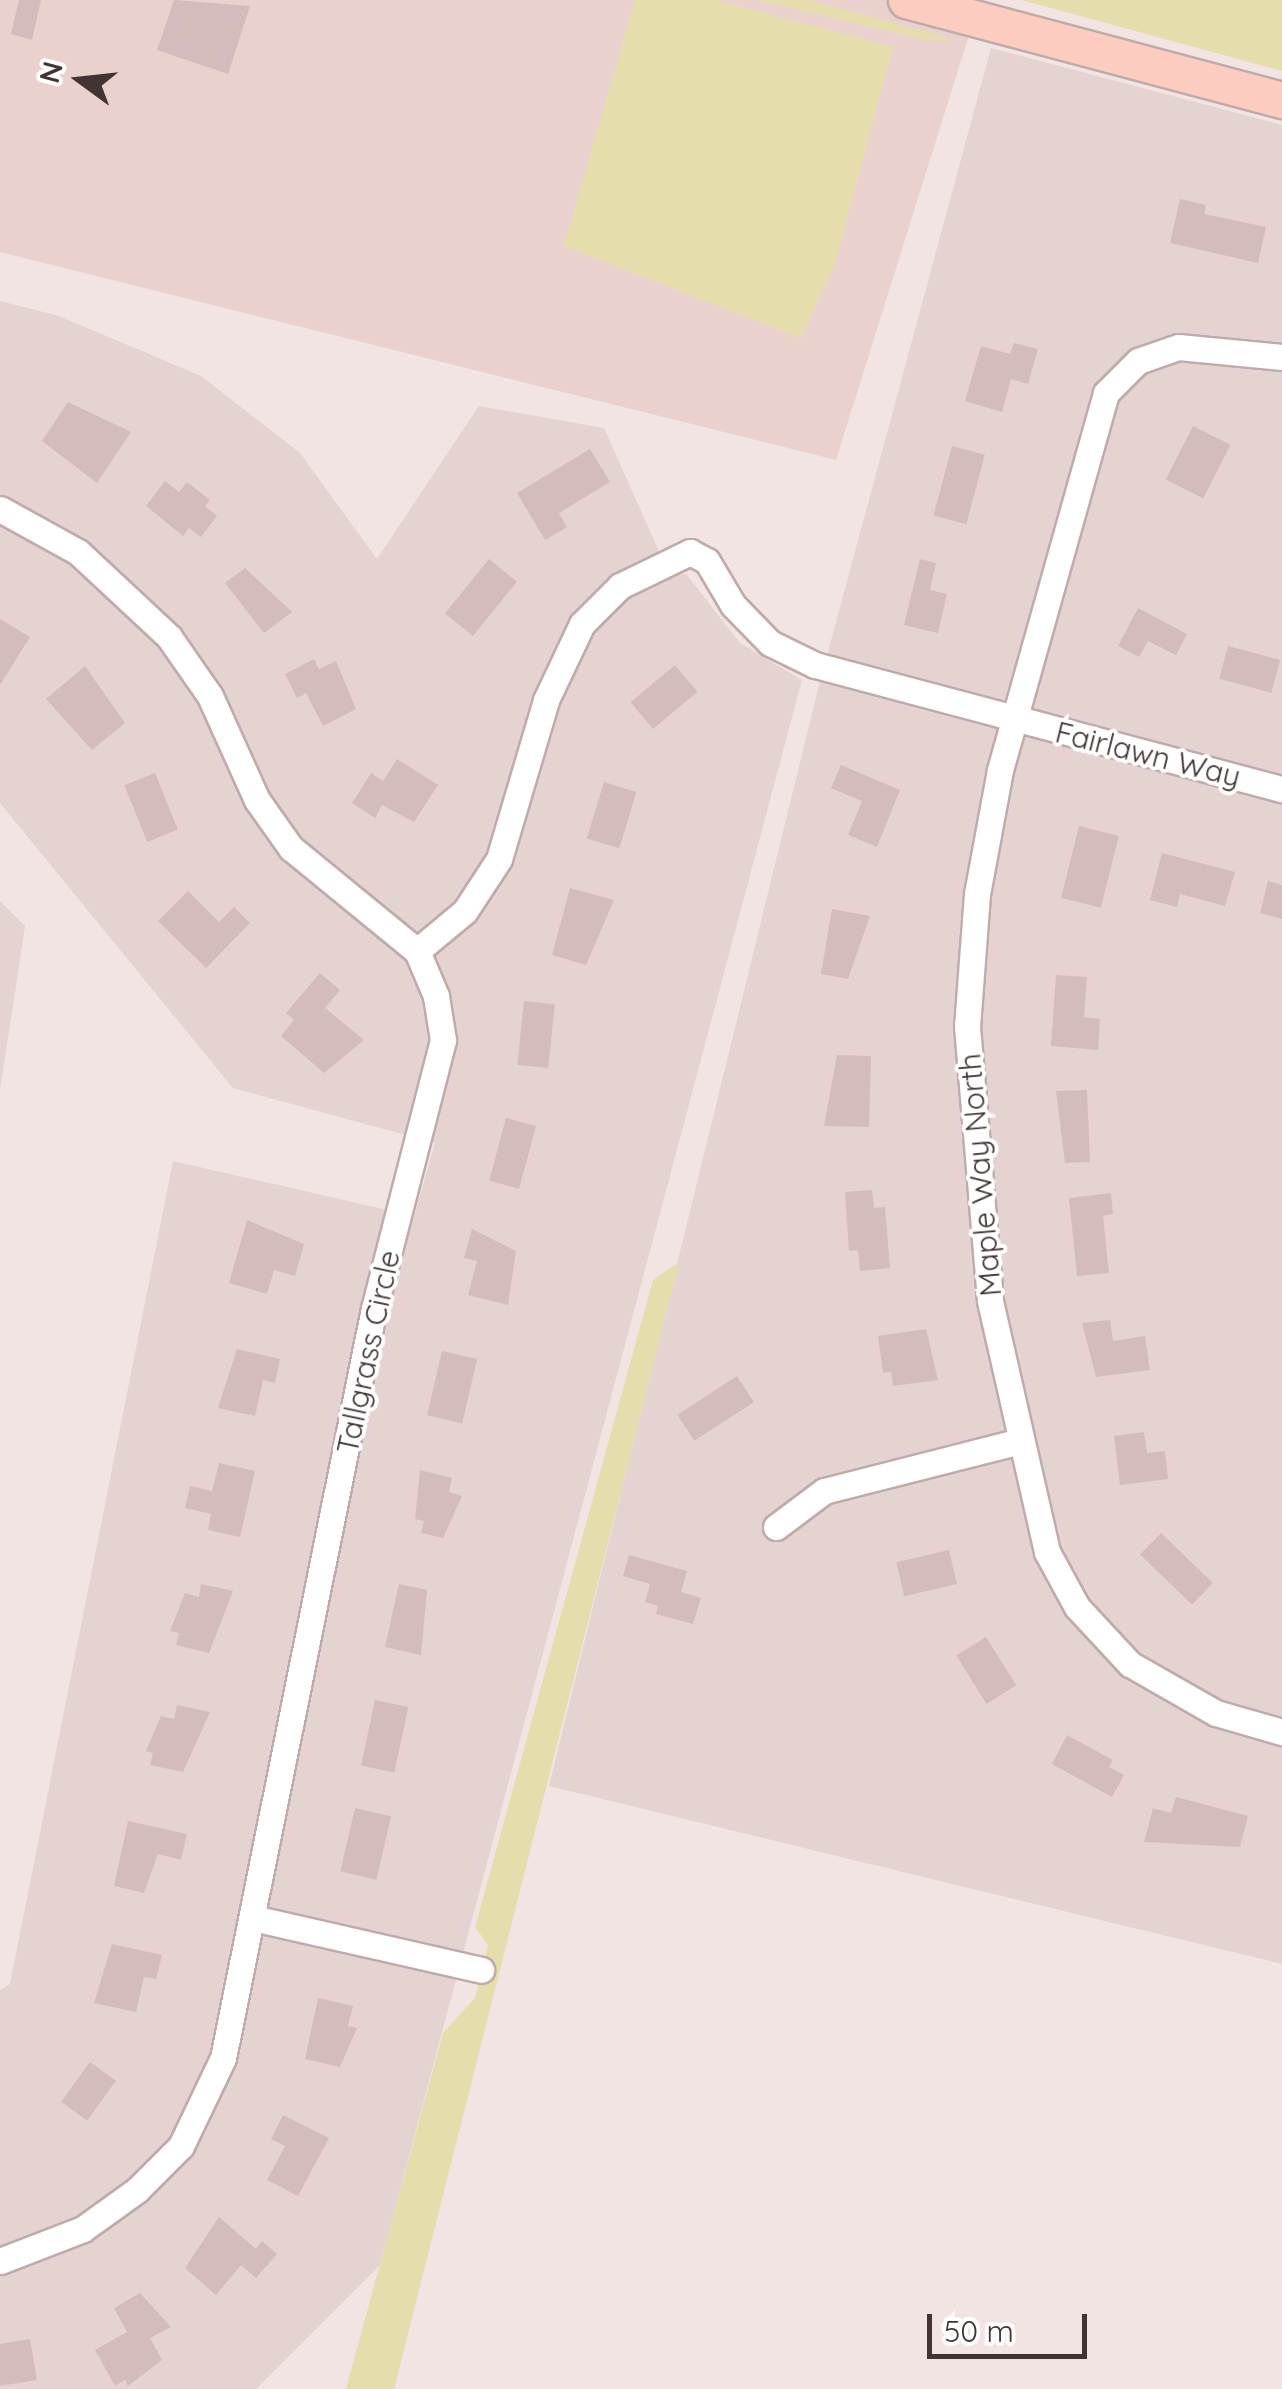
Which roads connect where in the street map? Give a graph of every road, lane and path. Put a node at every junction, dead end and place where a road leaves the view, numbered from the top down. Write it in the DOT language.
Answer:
graph roads {
  1 [pos="906,0"];
  2 [pos="1282,100"];
  3 [pos="1282,358"];
  4 [pos="0,509"];
  5 [pos="1014,718"];
  6 [pos="1282,788"];
  7 [pos="416,952"];
  8 [pos="1016,1442"];
  9 [pos="776,1527"];
  10 [pos="1282,1732"];
  11 [pos="253,1918"];
  12 [pos="480,1970"];
  13 [pos="0,2262"];
  1 -- 2 [label="street"];
  3 -- 5 [label="street, Maple Way North"];
  4 -- 7 [label="street, Tallgrass Circle"];
  5 -- 6 [label="street, Fairlawn Way"];
  5 -- 7 [label="street, Fairlawn Way"];
  5 -- 8 [label="street, Maple Way North"];
  7 -- 11 [label="street, Tallgrass Circle"];
  8 -- 9 [label="street"];
  8 -- 10 [label="street, Maple Way North"];
  11 -- 12 [label="street"];
  11 -- 13 [label="street, Tallgrass Circle"];
}
